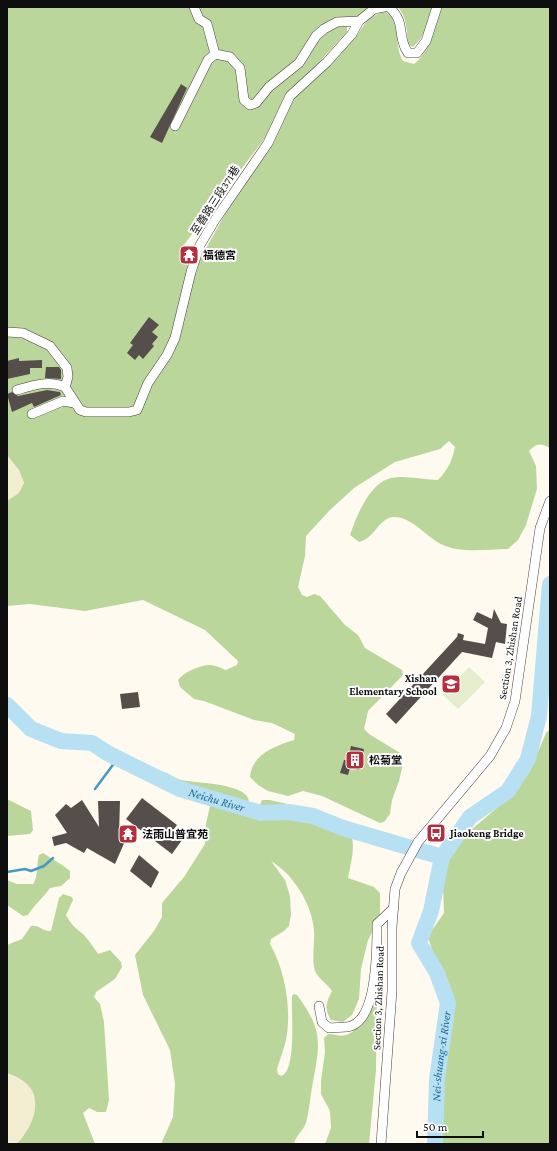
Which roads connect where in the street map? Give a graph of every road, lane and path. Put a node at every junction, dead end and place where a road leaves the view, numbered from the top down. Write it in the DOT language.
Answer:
graph roads {
  1 [pos="194,7"];
  2 [pos="384,7"];
  3 [pos="389,7"];
  4 [pos="437,7"];
  5 [pos="359,20"];
  6 [pos="215,54"];
  7 [pos="175,126"];
  8 [pos="7,332"];
  9 [pos="65,387"];
  10 [pos="17,390"];
  11 [pos="74,403"];
  12 [pos="32,414"];
  13 [pos="550,501"];
  14 [pos="394,908"];
  15 [pos="319,1006"];
  16 [pos="381,1144"];
  1 -- 6 [label="street"];
  2 -- 5 [label="street, 至善路三段371巷"];
  3 -- 4 [label="street"];
  5 -- 6 [label="street"];
  5 -- 11 [label="street, 至善路三段371巷"];
  6 -- 7 [label="street"];
  8 -- 9 [label="street"];
  9 -- 10 [label="street"];
  9 -- 11 [label="street"];
  11 -- 12 [label="street"];
  13 -- 14 [label="street, Section 3, Zhishan Road"];
  14 -- 15 [label="street"];
  14 -- 16 [label="street, Section 3, Zhishan Road"];
}
